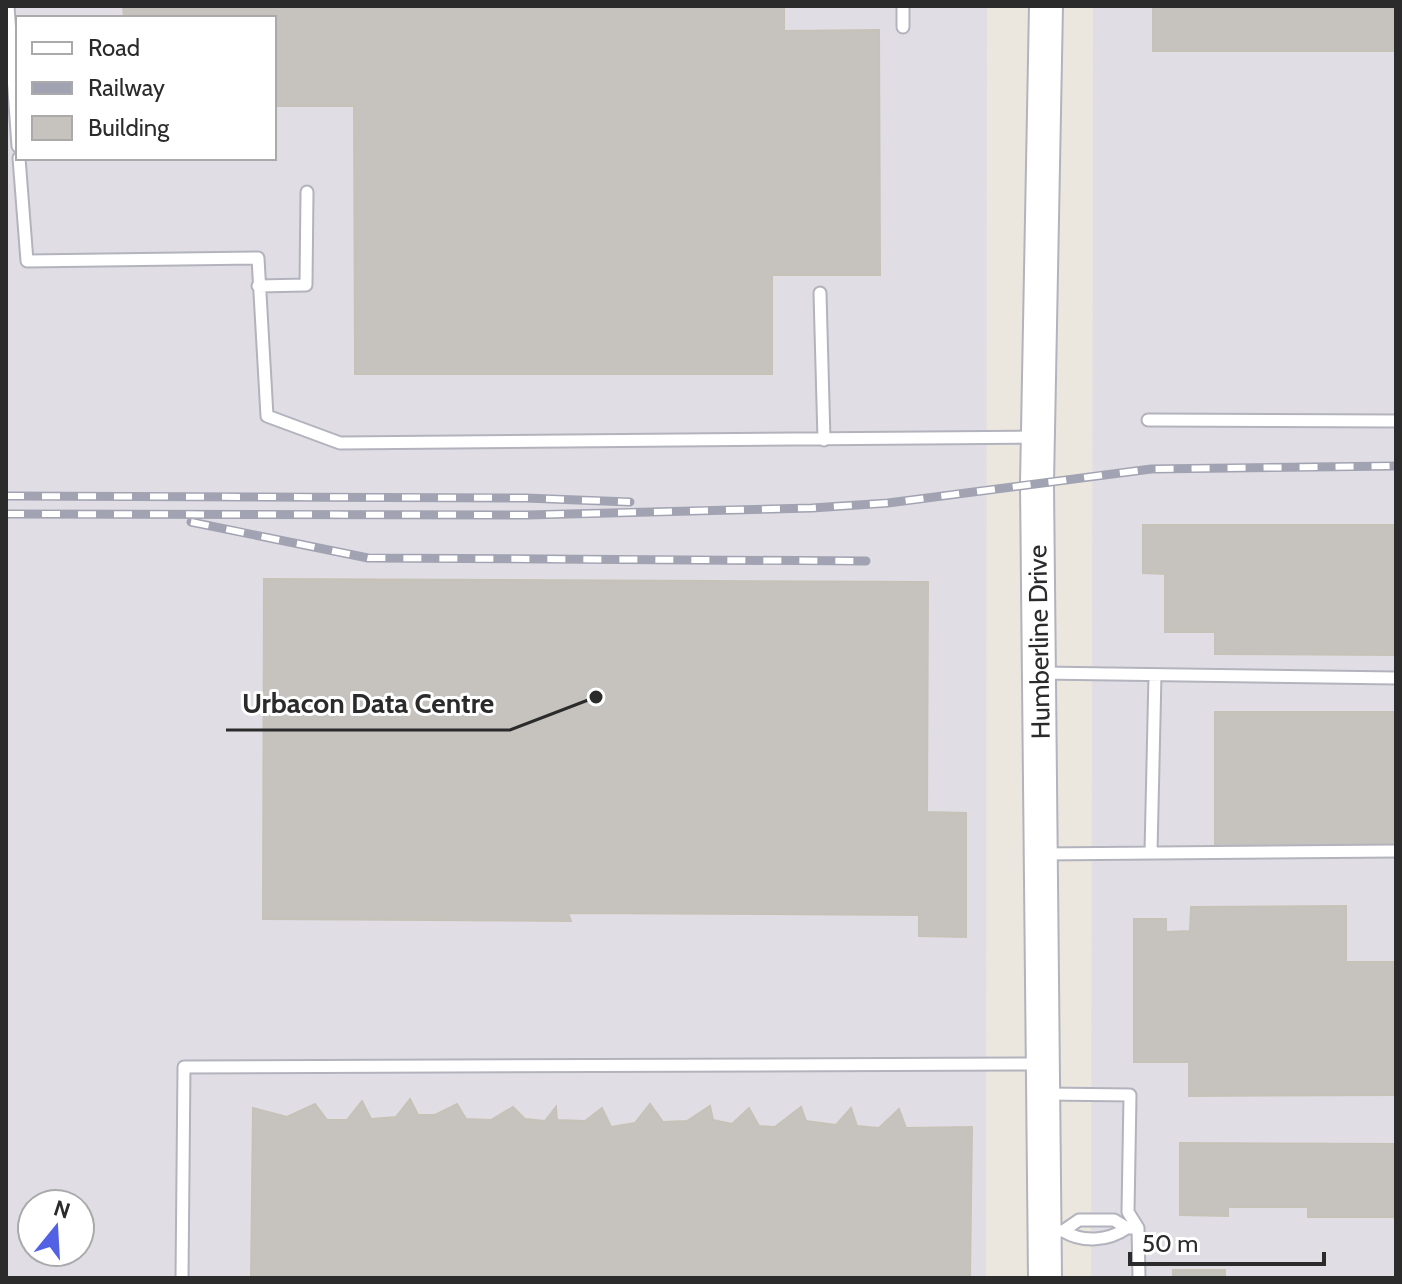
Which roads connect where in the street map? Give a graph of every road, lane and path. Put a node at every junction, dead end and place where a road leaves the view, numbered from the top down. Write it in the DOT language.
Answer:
graph roads {
  1 [pos="8,6"];
  2 [pos="903,6"];
  3 [pos="1046,6"];
  4 [pos="903,27"];
  5 [pos="16,118"];
  6 [pos="19,160"];
  7 [pos="307,192"];
  8 [pos="258,286"];
  9 [pos="820,293"];
  10 [pos="1148,420"];
  11 [pos="1396,421"];
  12 [pos="1037,437"];
  13 [pos="824,440"];
  14 [pos="1039,673"];
  15 [pos="1155,675"];
  16 [pos="1396,678"];
  17 [pos="1396,851"];
  18 [pos="1151,852"];
  19 [pos="1041,854"];
  20 [pos="1043,1079"];
  21 [pos="1133,1228"];
  22 [pos="1054,1231"];
  23 [pos="182,1278"];
  24 [pos="1045,1278"];
  25 [pos="1139,1278"];
  1 -- 5 [label="lane"];
  2 -- 4 [label="lane"];
  3 -- 12 [label="street, Humberline Drive"];
  6 -- 8 [label="lane"];
  7 -- 8 [label="lane"];
  8 -- 13 [label="lane"];
  9 -- 13 [label="lane"];
  10 -- 11 [label="lane"];
  12 -- 13 [label="lane"];
  12 -- 14 [label="street, Humberline Drive"];
  14 -- 15 [label="lane"];
  14 -- 19 [label="street, Humberline Drive"];
  15 -- 16 [label="lane"];
  15 -- 18 [label="lane"];
  17 -- 18 [label="lane"];
  18 -- 19 [label="lane"];
  19 -- 20 [label="street, Humberline Drive"];
  20 -- 21 [label="lane"];
  20 -- 22 [label="street, Humberline Drive"];
  20 -- 23 [label="lane"];
  21 -- 22 [label="lane"];
  21 -- 22 [label="lane"];
  21 -- 25 [label="lane"];
  22 -- 24 [label="street, Humberline Drive"];
}
